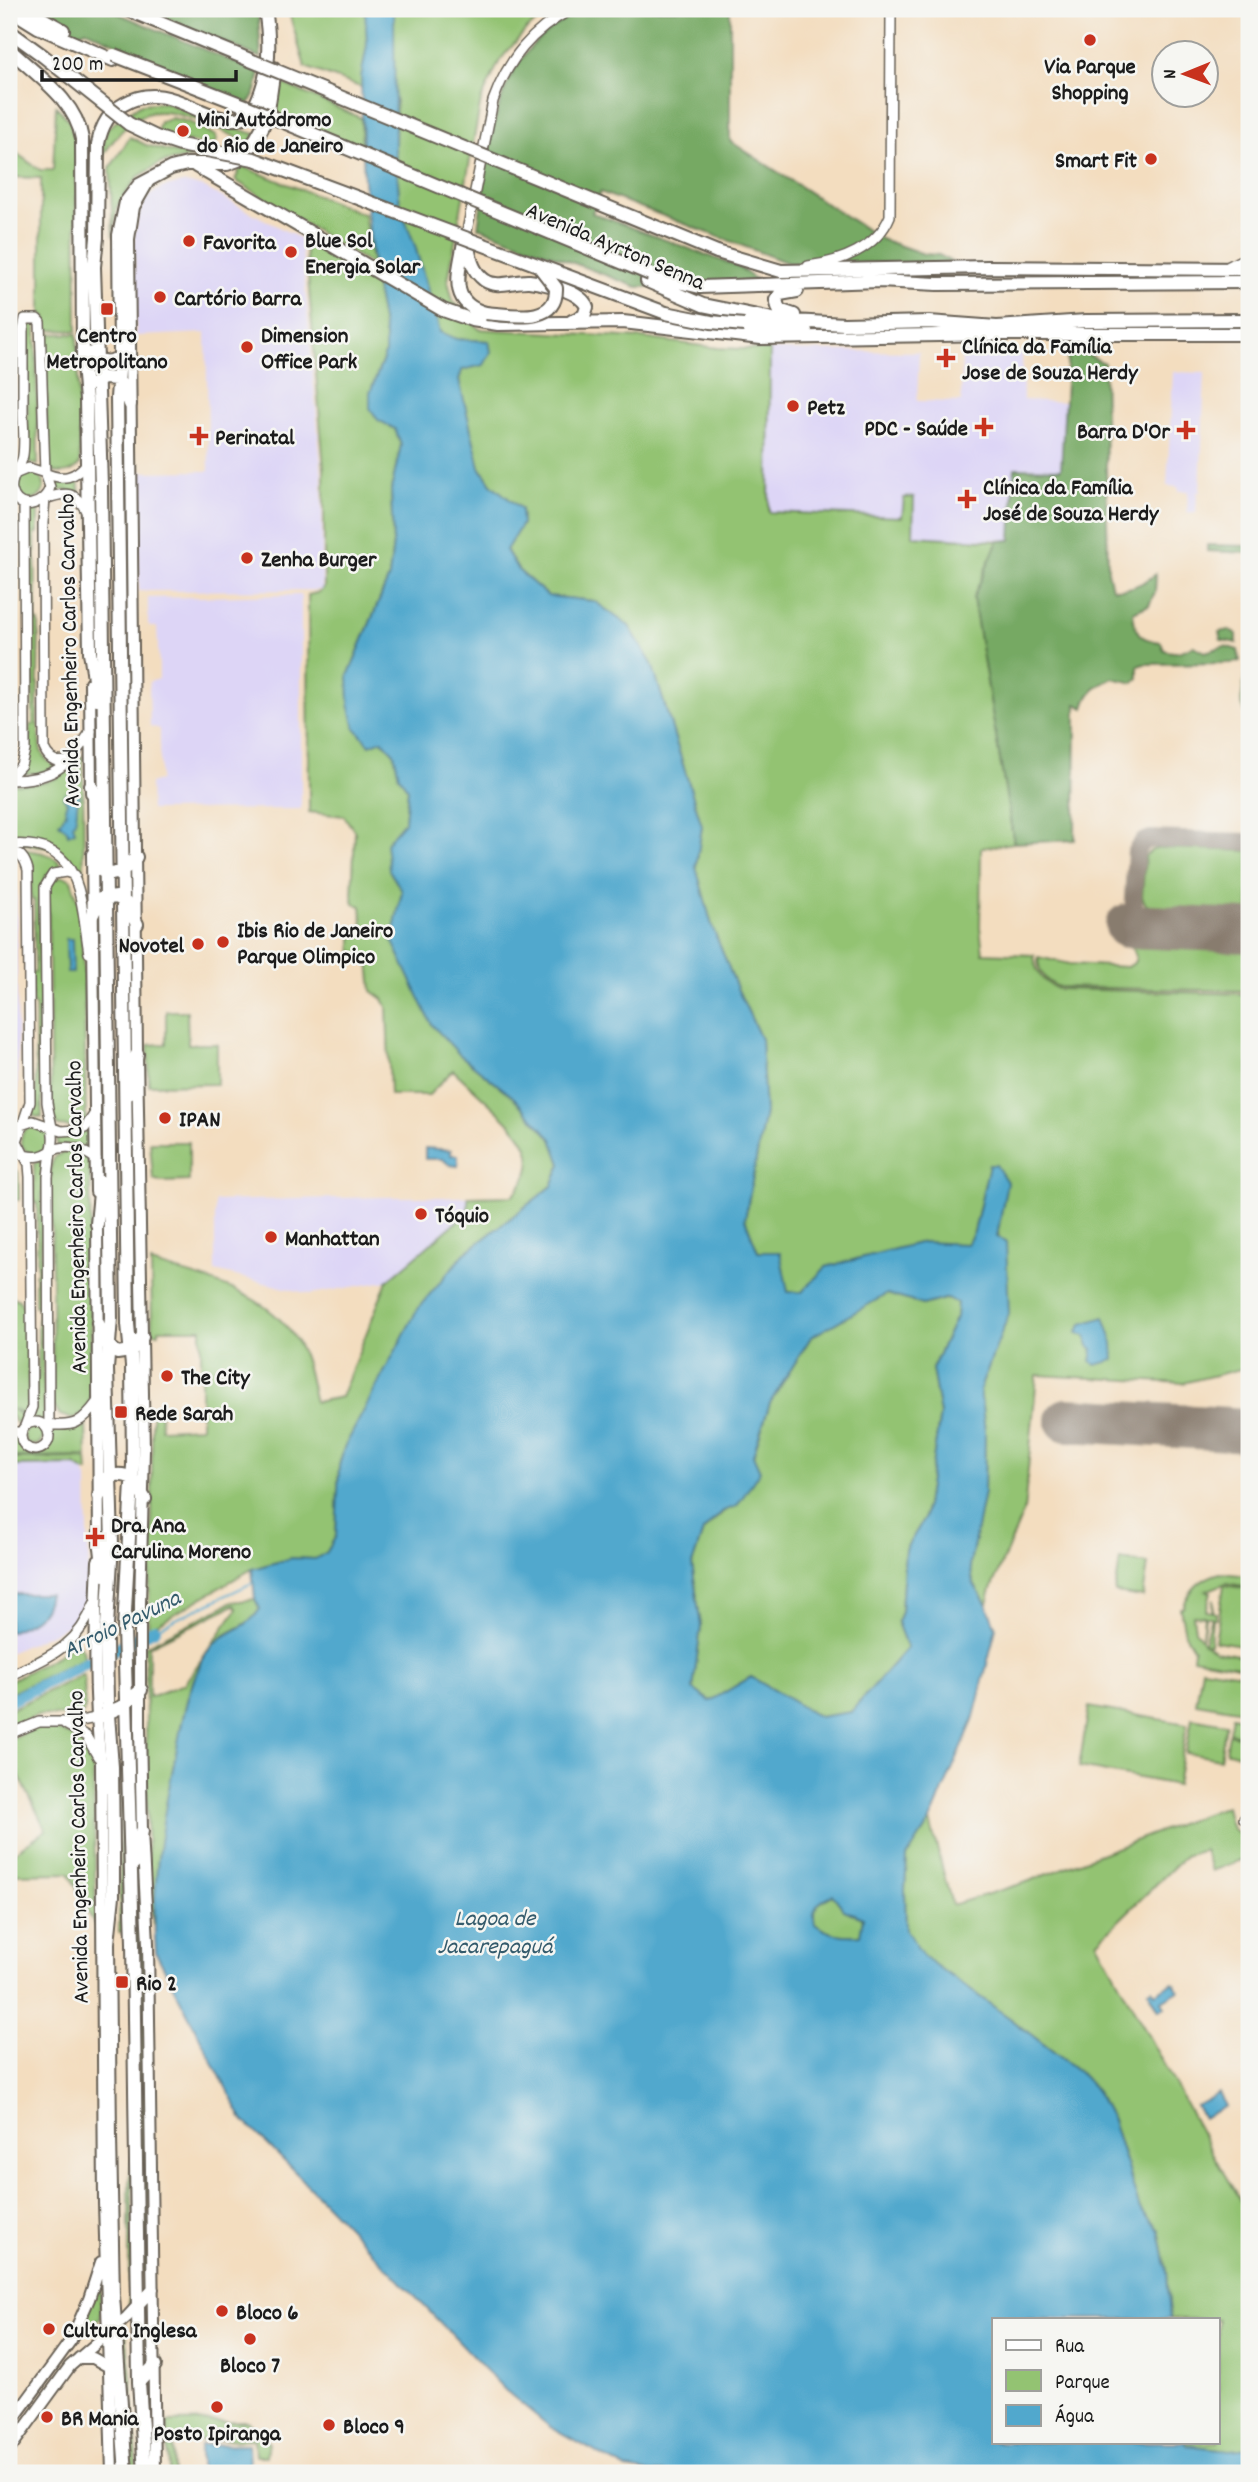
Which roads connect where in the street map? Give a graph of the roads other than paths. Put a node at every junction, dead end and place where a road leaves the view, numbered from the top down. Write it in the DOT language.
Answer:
graph roads {
  1 [pos="9,9"];
  2 [pos="25,9"];
  3 [pos="126,9"];
  4 [pos="265,9"];
  5 [pos="271,9"];
  6 [pos="891,9"];
  7 [pos="570,10"];
  8 [pos="9,31"];
  9 [pos="9,49"];
  10 [pos="113,57"];
  11 [pos="112,113"];
  12 [pos="191,164"];
  13 [pos="150,179"];
  14 [pos="83,203"];
  15 [pos="466,236"];
  16 [pos="1249,256"];
  17 [pos="536,263"];
  18 [pos="761,266"];
  19 [pos="1243,266"];
  20 [pos="935,268"];
  21 [pos="865,271"];
  22 [pos="648,278"];
  23 [pos="1249,282"];
  24 [pos="1030,283"];
  25 [pos="937,284"];
  26 [pos="761,287"];
  27 [pos="83,305"];
  28 [pos="1249,320"];
  29 [pos="864,321"];
  30 [pos="1086,321"];
  31 [pos="562,324"];
  32 [pos="1176,334"];
  33 [pos="1249,334"];
  34 [pos="841,336"];
  35 [pos="130,346"];
  36 [pos="120,357"];
  37 [pos="96,358"];
  38 [pos="99,380"];
  39 [pos="119,380"];
  40 [pos="86,400"];
  41 [pos="130,404"];
  42 [pos="87,463"];
  43 [pos="17,472"];
  44 [pos="45,473"];
  45 [pos="102,485"];
  46 [pos="45,499"];
  47 [pos="24,504"];
  48 [pos="88,514"];
  49 [pos="88,557"];
  50 [pos="90,652"];
  51 [pos="91,731"];
  52 [pos="104,741"];
  53 [pos="71,760"];
  54 [pos="9,779"];
  55 [pos="91,786"];
  56 [pos="9,847"];
  57 [pos="136,857"];
  58 [pos="122,872"];
  59 [pos="107,874"];
  60 [pos="75,875"];
  61 [pos="107,897"];
  62 [pos="122,900"];
  63 [pos="93,914"];
  64 [pos="137,924"];
  65 [pos="93,972"];
  66 [pos="106,1035"];
  67 [pos="137,1054"];
  68 [pos="94,1113"];
  69 [pos="125,1118"];
  70 [pos="23,1125"];
  71 [pos="49,1126"];
  72 [pos="9,1129"];
  73 [pos="9,1150"];
  74 [pos="51,1151"];
  75 [pos="24,1155"];
  76 [pos="96,1159"];
  77 [pos="97,1224"];
  78 [pos="98,1322"];
  79 [pos="142,1337"];
  80 [pos="108,1348"];
  81 [pos="131,1351"];
  82 [pos="49,1398"];
  83 [pos="98,1401"];
  84 [pos="46,1424"];
  85 [pos="69,1424"];
  86 [pos="23,1429"];
  87 [pos="9,1432"];
  88 [pos="109,1476"];
  89 [pos="132,1478"];
  90 [pos="99,1496"];
  91 [pos="145,1499"];
  92 [pos="100,1538"];
  93 [pos="102,1602"];
  94 [pos="9,1676"];
  95 [pos="141,1690"];
  96 [pos="125,1704"];
  97 [pos="102,1716"];
  98 [pos="60,1722"];
  99 [pos="109,1733"];
  100 [pos="9,1734"];
  101 [pos="101,1763"];
  102 [pos="102,1786"];
  103 [pos="142,1831"];
  104 [pos="130,1877"];
  105 [pos="104,2253"];
  106 [pos="153,2289"];
  107 [pos="138,2306"];
  108 [pos="111,2331"];
  109 [pos="79,2358"];
  110 [pos="155,2365"];
  111 [pos="108,2367"];
  112 [pos="139,2382"];
  113 [pos="9,2425"];
  114 [pos="9,2450"];
  115 [pos="112,2473"];
  116 [pos="127,2473"];
  117 [pos="145,2473"];
  118 [pos="155,2473"];
  1 -- 10 [label="highway, Avenida Ayrton Senna"];
  2 -- 10 [label="highway, Avenida Ayrton Senna"];
  3 -- 18 [label="highway, Avenida Ayrton Senna, bridge"];
  4 -- 11 [label="highway"];
  5 -- 12 [label="highway"];
  6 -- 18 [label="street"];
  7 -- 15 [label="street"];
  8 -- 17 [label="highway, bridge"];
  9 -- 14 [label="highway, Avenida Engenheiro Carlos Carvalho"];
  10 -- 22 [label="highway, Avenida Ayrton Senna"];
  11 -- 14 [label="highway"];
  11 -- 37 [label="highway, Avenida Engenheiro Carlos Carvalho"];
  12 -- 13 [label="highway"];
  12 -- 31 [label="highway"];
  13 -- 35 [label="main road"];
  13 -- 36 [label="highway"];
  14 -- 27 [label="highway, Avenida Engenheiro Carlos Carvalho"];
  15 -- 17 [label="highway, bridge"];
  15 -- 31 [label="highway"];
  16 -- 19 [label="street"];
  17 -- 34 [label="highway, bridge"];
  18 -- 21 [label="highway, Avenida Ayrton Senna"];
  19 -- 20 [label="highway, Avenida Ayrton Senna"];
  20 -- 21 [label="highway, Avenida Ayrton Senna"];
  20 -- 24 [label="highway"];
  21 -- 26 [label="highway"];
  22 -- 26 [label="highway, Avenida Ayrton Senna"];
  22 -- 29 [label="highway, Avenida Ayrton Senna"];
  23 -- 24 [label="highway, Avenida Ayrton Senna"];
  24 -- 25 [label="highway, Avenida Ayrton Senna"];
  25 -- 26 [label="highway, Avenida Ayrton Senna"];
  25 -- 29 [label="highway"];
  27 -- 37 [label="highway"];
  27 -- 40 [label="highway, Avenida Engenheiro Carlos Carvalho"];
  28 -- 30 [label="highway, Avenida Ayrton Senna"];
  29 -- 30 [label="highway, Avenida Ayrton Senna"];
  30 -- 32 [label="highway"];
  31 -- 34 [label="highway"];
  32 -- 33 [label="highway"];
  32 -- 34 [label="highway"];
  35 -- 36 [label="highway"];
  35 -- 41 [label="main road"];
  36 -- 37 [label="highway"];
  36 -- 39 [label="highway"];
  37 -- 38 [label="highway, Avenida Engenheiro Carlos Carvalho"];
  38 -- 39 [label="highway"];
  38 -- 40 [label="highway"];
  38 -- 45 [label="highway, Avenida Engenheiro Carlos Carvalho"];
  39 -- 41 [label="highway"];
  39 -- 58 [label="highway"];
  40 -- 42 [label="highway, Avenida Engenheiro Carlos Carvalho"];
  41 -- 57 [label="main road"];
  42 -- 44 [label="street"];
  42 -- 48 [label="highway, Avenida Engenheiro Carlos Carvalho"];
  43 -- 44 [label="street"];
  43 -- 44 [label="street"];
  43 -- 47 [label="street"];
  44 -- 46 [label="street"];
  45 -- 49 [label="highway"];
  45 -- 52 [label="highway, Avenida Engenheiro Carlos Carvalho"];
  46 -- 47 [label="street"];
  46 -- 48 [label="street"];
  46 -- 53 [label="street"];
  47 -- 54 [label="street"];
  48 -- 49 [label="highway, Avenida Engenheiro Carlos Carvalho"];
  49 -- 50 [label="highway, Avenida Engenheiro Carlos Carvalho"];
  50 -- 51 [label="main road, Avenida Engenheiro Carlos Carvalho"];
  50 -- 52 [label="highway"];
  51 -- 53 [label="street"];
  51 -- 55 [label="main road, Avenida Engenheiro Carlos Carvalho"];
  52 -- 59 [label="highway, Avenida Engenheiro Carlos Carvalho"];
  53 -- 54 [label="street"];
  55 -- 59 [label="highway"];
  55 -- 63 [label="main road, Avenida Engenheiro Carlos Carvalho"];
  56 -- 60 [label="street"];
  56 -- 70 [label="street"];
  57 -- 58 [label="highway"];
  57 -- 64 [label="main road"];
  58 -- 59 [label="highway"];
  58 -- 62 [label="highway"];
  59 -- 61 [label="highway, Avenida Engenheiro Carlos Carvalho"];
  60 -- 65 [label="street"];
  60 -- 71 [label="street"];
  61 -- 62 [label="highway"];
  61 -- 63 [label="highway"];
  61 -- 66 [label="highway, Avenida Engenheiro Carlos Carvalho"];
  62 -- 64 [label="highway"];
  62 -- 69 [label="highway"];
  63 -- 65 [label="main road, Avenida Engenheiro Carlos Carvalho"];
  64 -- 67 [label="main road"];
  65 -- 68 [label="main road, Avenida Engenheiro Carlos Carvalho"];
  66 -- 77 [label="highway"];
  66 -- 80 [label="highway, Avenida Engenheiro Carlos Carvalho"];
  67 -- 69 [label="highway"];
  67 -- 79 [label="main road"];
  68 -- 71 [label="street"];
  68 -- 76 [label="main road, Avenida Engenheiro Carlos Carvalho"];
  69 -- 81 [label="highway"];
  70 -- 71 [label="street"];
  70 -- 72 [label="street"];
  70 -- 75 [label="street"];
  71 -- 74 [label="street"];
  73 -- 75 [label="street"];
  74 -- 75 [label="street"];
  74 -- 76 [label="street"];
  74 -- 82 [label="street"];
  75 -- 86 [label="street"];
  76 -- 77 [label="main road, Avenida Engenheiro Carlos Carvalho"];
  77 -- 78 [label="main road, Avenida Engenheiro Carlos Carvalho"];
  78 -- 80 [label="highway"];
  78 -- 83 [label="main road, Avenida Engenheiro Carlos Carvalho"];
  79 -- 81 [label="highway"];
  79 -- 91 [label="main road"];
  80 -- 81 [label="highway"];
  80 -- 88 [label="highway, Avenida Engenheiro Carlos Carvalho"];
  81 -- 89 [label="highway"];
  82 -- 84 [label="street"];
  82 -- 85 [label="street"];
  83 -- 85 [label="street"];
  83 -- 90 [label="main road, Avenida Engenheiro Carlos Carvalho"];
  84 -- 85 [label="street"];
  84 -- 86 [label="street"];
  84 -- 86 [label="street"];
  86 -- 87 [label="street"];
  88 -- 89 [label="highway"];
  88 -- 90 [label="highway"];
  88 -- 93 [label="highway, Avenida Engenheiro Carlos Carvalho"];
  89 -- 91 [label="highway"];
  89 -- 96 [label="highway"];
  90 -- 92 [label="main road, Avenida Engenheiro Carlos Carvalho"];
  91 -- 95 [label="main road"];
  92 -- 93 [label="highway"];
  93 -- 94 [label="street"];
  93 -- 97 [label="highway, Avenida Engenheiro Carlos Carvalho"];
  95 -- 96 [label="highway"];
  95 -- 103 [label="main road"];
  96 -- 97 [label="highway"];
  96 -- 104 [label="highway"];
  97 -- 98 [label="street"];
  97 -- 99 [label="highway, Avenida Engenheiro Carlos Carvalho"];
  97 -- 101 [label="main road, Avenida Engenheiro Carlos Carvalho"];
  98 -- 100 [label="street"];
  98 -- 101 [label="street"];
  99 -- 102 [label="highway"];
  99 -- 108 [label="highway, Avenida Engenheiro Carlos Carvalho"];
  101 -- 102 [label="main road, Avenida Engenheiro Carlos Carvalho"];
  102 -- 105 [label="main road, Avenida Engenheiro Carlos Carvalho"];
  103 -- 104 [label="highway"];
  103 -- 106 [label="main road"];
  104 -- 107 [label="highway"];
  105 -- 108 [label="main road, Avenida Engenheiro Carlos Carvalho"];
  105 -- 113 [label="main road"];
  106 -- 107 [label="main road"];
  106 -- 110 [label="main road"];
  107 -- 108 [label="main road"];
  107 -- 112 [label="highway"];
  108 -- 109 [label="main road"];
  108 -- 111 [label="main road"];
  108 -- 116 [label="highway"];
  109 -- 111 [label="main road"];
  109 -- 114 [label="main road"];
  110 -- 112 [label="highway"];
  110 -- 118 [label="main road"];
  111 -- 115 [label="main road"];
  112 -- 117 [label="highway"];
}
